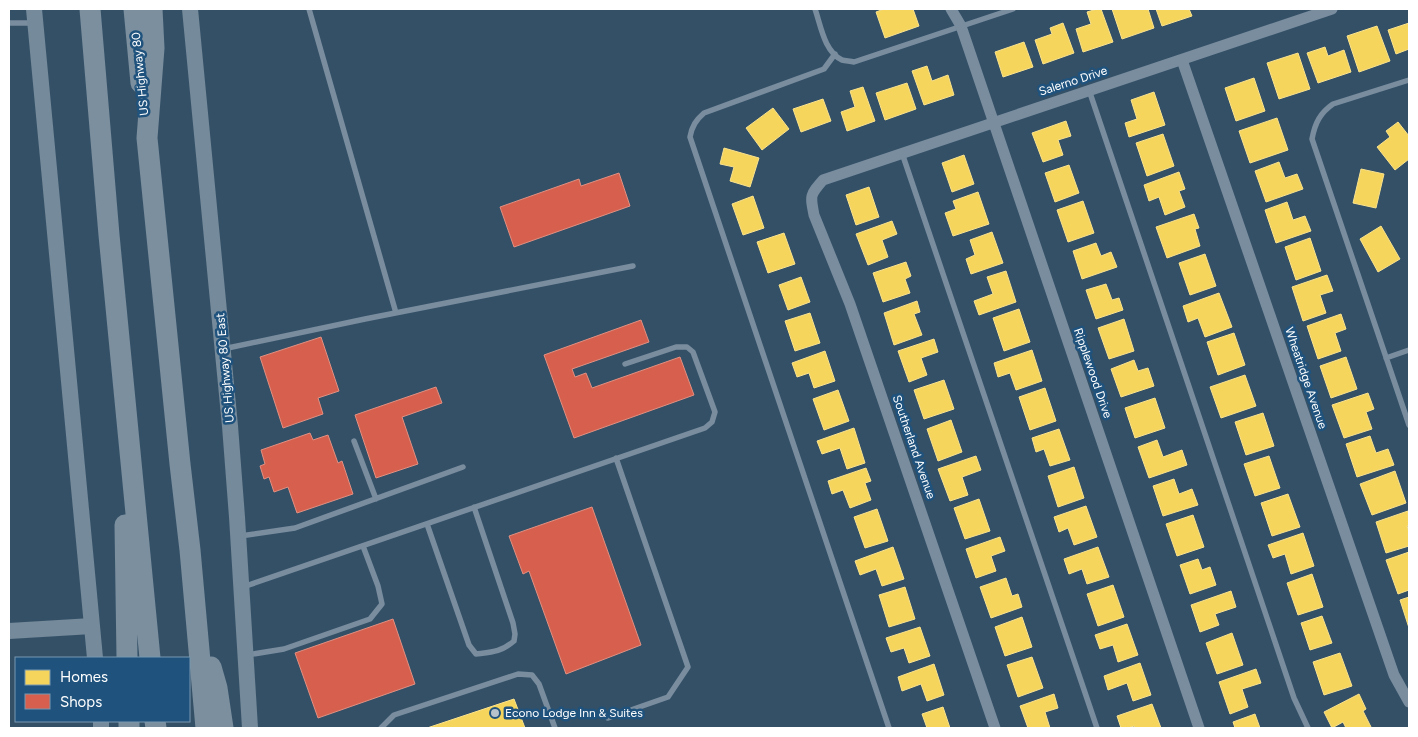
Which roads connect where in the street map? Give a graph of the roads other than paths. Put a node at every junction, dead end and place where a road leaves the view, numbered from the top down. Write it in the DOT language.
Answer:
graph roads {
  1 [pos="90,9"];
  2 [pos="134,9"];
  3 [pos="152,9"];
  4 [pos="190,9"];
  5 [pos="308,9"];
  6 [pos="815,9"];
  7 [pos="951,9"];
  8 [pos="1013,9"];
  9 [pos="1332,9"];
  10 [pos="34,16"];
  11 [pos="9,23"];
  12 [pos="961,26"];
  13 [pos="835,54"];
  14 [pos="1182,60"];
  15 [pos="1409,80"];
  16 [pos="1089,90"];
  17 [pos="993,121"];
  18 [pos="147,138"];
  19 [pos="902,153"];
  20 [pos="824,180"];
  21 [pos="633,266"];
  22 [pos="396,313"];
  23 [pos="223,349"];
  24 [pos="1409,350"];
  25 [pos="1386,358"];
  26 [pos="625,364"];
  27 [pos="1409,425"];
  28 [pos="354,441"];
  29 [pos="616,458"];
  30 [pos="463,467"];
  31 [pos="132,468"];
  32 [pos="376,499"];
  33 [pos="474,507"];
  34 [pos="427,524"];
  35 [pos="238,536"];
  36 [pos="363,546"];
  37 [pos="241,588"];
  38 [pos="197,622"];
  39 [pos="92,626"];
  40 [pos="9,631"];
  41 [pos="245,655"];
  42 [pos="95,657"];
  43 [pos="127,657"];
  44 [pos="150,657"];
  45 [pos="1409,702"];
  46 [pos="608,718"];
  47 [pos="206,728"];
  48 [pos="224,728"];
  49 [pos="250,728"];
  50 [pos="381,728"];
  51 [pos="555,728"];
  52 [pos="889,728"];
  53 [pos="995,728"];
  54 [pos="1097,728"];
  55 [pos="1199,728"];
  56 [pos="1308,728"];
  1 -- 31 [label="highway"];
  2 -- 18 [label="highway, US Highway 80"];
  3 -- 18 [label="highway"];
  4 -- 23 [label="main road, US Highway 80 East"];
  5 -- 22 [label="lane"];
  6 -- 13 [label="lane"];
  7 -- 12 [label="street, Ripplewood Drive"];
  8 -- 12 [label="lane"];
  9 -- 14 [label="street, Salerno Drive"];
  10 -- 11 [label="lane"];
  10 -- 39 [label="main road"];
  12 -- 13 [label="lane"];
  12 -- 17 [label="street, Ripplewood Drive"];
  13 -- 52 [label="lane"];
  14 -- 16 [label="street, Salerno Drive"];
  14 -- 45 [label="street, Wheatridge Avenue"];
  15 -- 25 [label="lane"];
  16 -- 17 [label="street, Salerno Drive"];
  16 -- 56 [label="lane"];
  17 -- 19 [label="street, Salerno Drive"];
  17 -- 55 [label="street, Ripplewood Drive"];
  18 -- 38 [label="highway"];
  19 -- 20 [label="street, Salerno Drive"];
  19 -- 54 [label="lane"];
  20 -- 53 [label="street, Southerland Avenue"];
  21 -- 22 [label="lane"];
  22 -- 23 [label="lane"];
  23 -- 35 [label="main road, US Highway 80 East"];
  24 -- 25 [label="lane"];
  25 -- 27 [label="lane"];
  26 -- 29 [label="lane"];
  28 -- 32 [label="lane"];
  29 -- 33 [label="lane"];
  29 -- 46 [label="lane"];
  30 -- 32 [label="lane"];
  31 -- 43 [label="highway"];
  31 -- 44 [label="highway"];
  32 -- 35 [label="lane"];
  33 -- 34 [label="lane"];
  33 -- 34 [label="lane"];
  34 -- 36 [label="lane"];
  35 -- 37 [label="main road, US Highway 80 East"];
  36 -- 37 [label="lane"];
  36 -- 41 [label="lane"];
  37 -- 41 [label="main road, US Highway 80 East"];
  38 -- 47 [label="highway"];
  38 -- 48 [label="highway"];
  39 -- 40 [label="main road"];
  39 -- 42 [label="main road"];
  41 -- 49 [label="main road, US Highway 80 East"];
  50 -- 51 [label="lane"];
}
